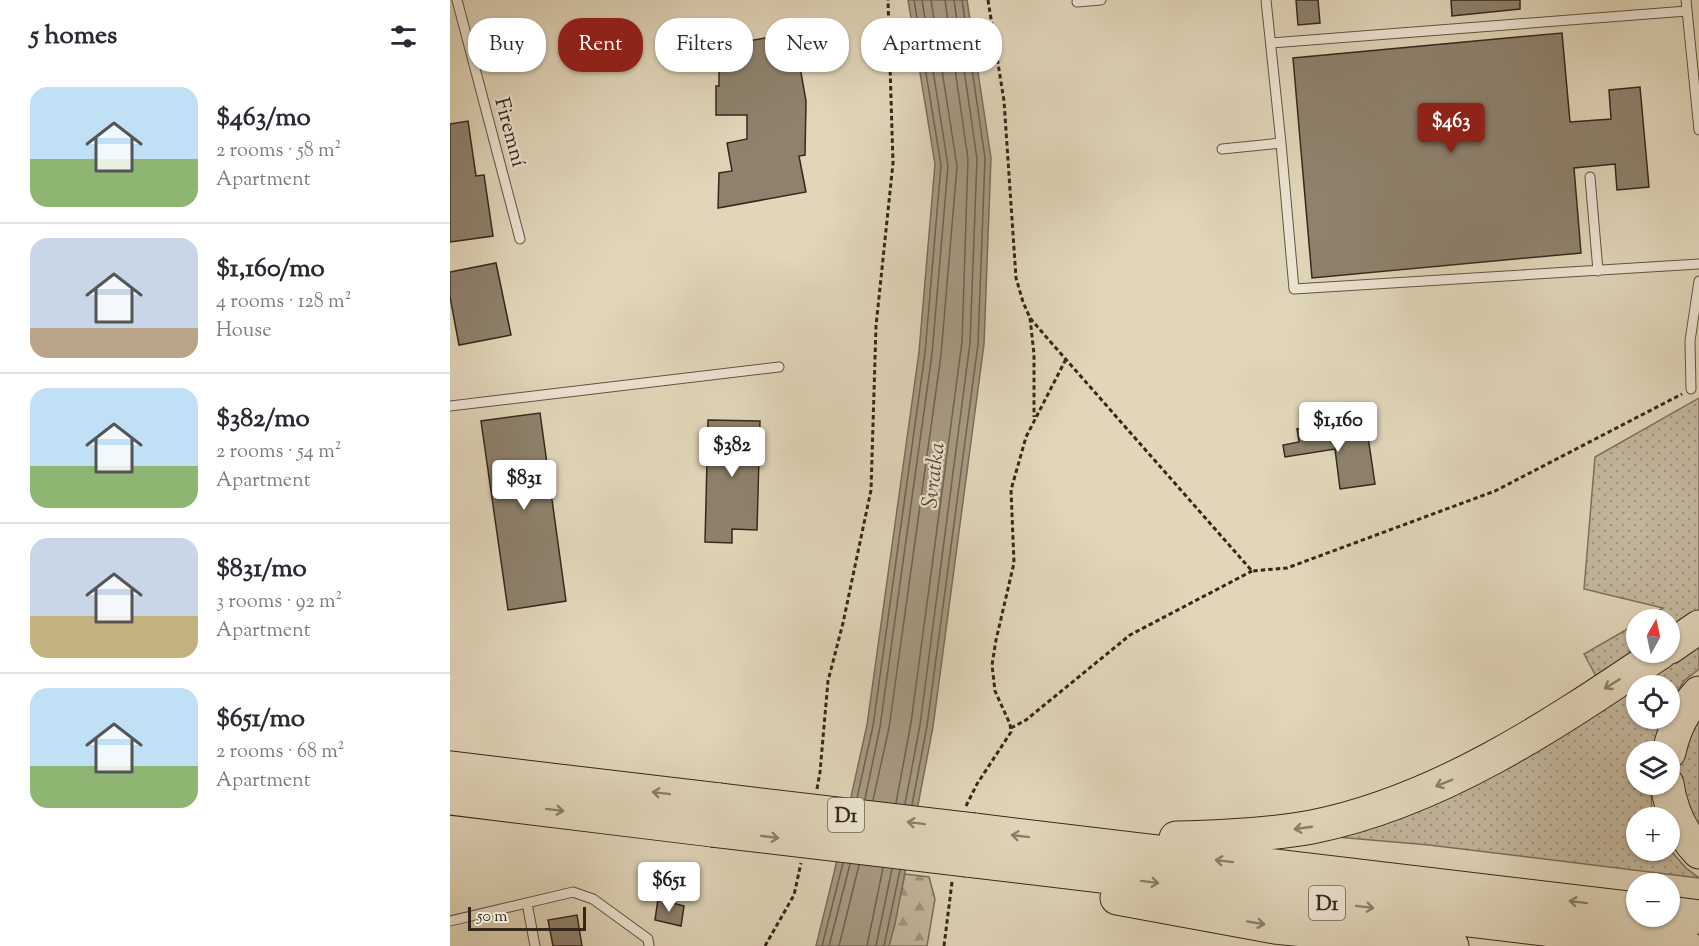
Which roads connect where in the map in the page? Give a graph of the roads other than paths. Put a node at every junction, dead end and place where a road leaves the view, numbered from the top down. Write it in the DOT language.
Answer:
graph roads {
  1 [pos="457,0"];
  2 [pos="1101,0"];
  3 [pos="1266,0"];
  4 [pos="1686,0"];
  5 [pos="1077,2"];
  6 [pos="1688,11"];
  7 [pos="1271,43"];
  8 [pos="1699,130"];
  9 [pos="1281,143"];
  10 [pos="1222,149"];
  11 [pos="1590,177"];
  12 [pos="520,239"];
  13 [pos="1699,264"];
  14 [pos="1598,270"];
  15 [pos="1699,281"];
  16 [pos="779,367"];
  17 [pos="1691,389"];
  18 [pos="450,405"];
  19 [pos="1699,627"];
  20 [pos="1680,640"];
  21 [pos="1644,663"];
  22 [pos="1699,693"];
  23 [pos="1673,741"];
  24 [pos="450,768"];
  25 [pos="1670,795"];
  26 [pos="450,798"];
  27 [pos="715,815"];
  28 [pos="1066,841"];
  29 [pos="964,844"];
  30 [pos="1699,852"];
  31 [pos="527,903"];
  32 [pos="1626,908"];
  33 [pos="1699,908"];
  34 [pos="1680,909"];
  35 [pos="1178,910"];
  36 [pos="1680,914"];
  37 [pos="1699,917"];
  38 [pos="450,921"];
  39 [pos="535,946"];
  40 [pos="648,946"];
  41 [pos="1243,946"];
  42 [pos="1452,946"];
  43 [pos="1686,946"];
  1 -- 12 [label="lane, Firemní"];
  2 -- 5 [label="lane"];
  3 -- 7 [label="lane"];
  4 -- 6 [label="lane"];
  6 -- 7 [label="lane"];
  6 -- 8 [label="lane"];
  7 -- 9 [label="lane"];
  9 -- 10 [label="lane"];
  9 -- 14 [label="lane"];
  11 -- 14 [label="lane"];
  13 -- 14 [label="lane"];
  15 -- 17 [label="lane"];
  16 -- 18 [label="lane"];
  19 -- 20 [label="highway"];
  21 -- 28 [label="highway, one-way"];
  22 -- 23 [label="highway"];
  27 -- 24 [label="highway, D1, one-way"];
  25 -- 30 [label="highway"];
  26 -- 27 [label="highway, D1, one-way"];
  27 -- 29 [label="highway, D1, bridge"];
  28 -- 29 [label="highway, D1, one-way"];
  32 -- 28 [label="highway, D1, one-way"];
  29 -- 35 [label="highway"];
  29 -- 43 [label="highway, D1, one-way"];
  31 -- 38 [label="lane"];
  31 -- 39 [label="lane"];
  31 -- 40 [label="lane"];
  33 -- 34 [label="highway"];
  35 -- 41 [label="highway"];
  35 -- 42 [label="highway, one-way"];
  36 -- 37 [label="highway"];
}
